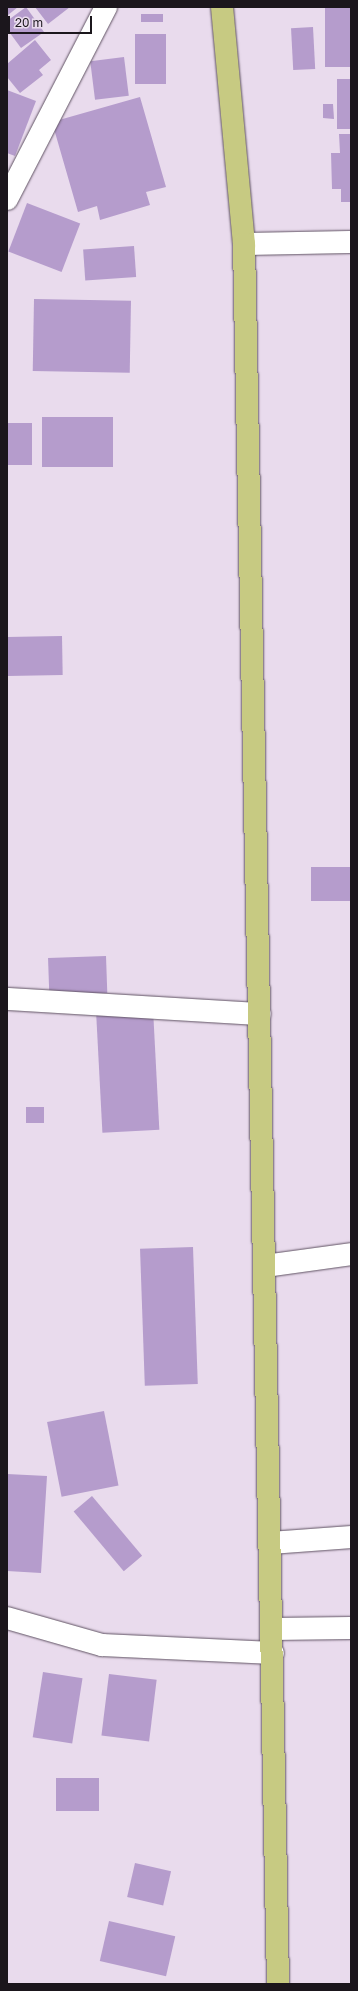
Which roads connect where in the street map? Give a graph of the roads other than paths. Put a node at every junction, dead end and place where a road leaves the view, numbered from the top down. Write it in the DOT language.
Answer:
graph roads {
  1 [pos="106,7"];
  2 [pos="222,7"];
  3 [pos="15,165"];
  4 [pos="7,200"];
  5 [pos="351,242"];
  6 [pos="244,244"];
  7 [pos="7,999"];
  8 [pos="260,1014"];
  9 [pos="351,1254"];
  10 [pos="265,1266"];
  11 [pos="351,1537"];
  12 [pos="270,1543"];
  13 [pos="7,1618"];
  14 [pos="272,1628"];
  15 [pos="351,1628"];
  16 [pos="273,1653"];
  17 [pos="278,1984"];
  1 -- 3 [label="street"];
  2 -- 6 [label="main road"];
  3 -- 4 [label="street"];
  5 -- 6 [label="street"];
  6 -- 8 [label="main road"];
  7 -- 8 [label="street"];
  8 -- 10 [label="main road"];
  9 -- 10 [label="street"];
  10 -- 12 [label="main road"];
  11 -- 12 [label="street"];
  12 -- 14 [label="main road"];
  13 -- 16 [label="street"];
  14 -- 15 [label="street"];
  14 -- 16 [label="main road"];
  16 -- 17 [label="main road"];
}
